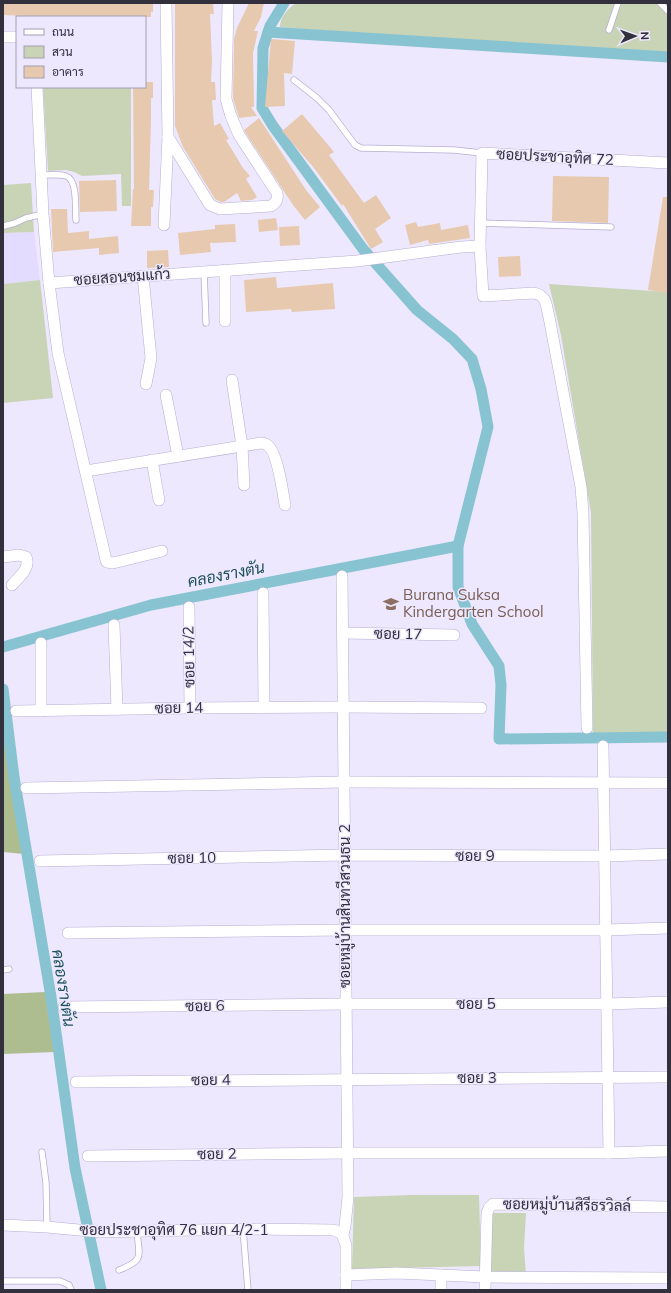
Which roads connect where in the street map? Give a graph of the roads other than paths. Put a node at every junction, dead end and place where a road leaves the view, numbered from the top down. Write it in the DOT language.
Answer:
graph roads {
  1 [pos="166,3"];
  2 [pos="228,3"];
  3 [pos="236,3"];
  4 [pos="618,3"];
  5 [pos="660,3"];
  6 [pos="668,11"];
  7 [pos="228,16"];
  8 [pos="609,30"];
  9 [pos="3,37"];
  10 [pos="16,37"];
  11 [pos="294,80"];
  12 [pos="37,88"];
  13 [pos="168,137"];
  14 [pos="482,153"];
  15 [pos="668,163"];
  16 [pos="41,175"];
  17 [pos="43,214"];
  18 [pos="76,220"];
  19 [pos="481,223"];
  20 [pos="164,225"];
  21 [pos="4,226"];
  22 [pos="611,227"];
  23 [pos="480,246"];
  24 [pos="225,270"];
  25 [pos="204,272"];
  26 [pos="143,276"];
  27 [pos="49,283"];
  28 [pos="225,321"];
  29 [pos="206,323"];
  30 [pos="232,380"];
  31 [pos="146,384"];
  32 [pos="166,394"];
  33 [pos="242,446"];
  34 [pos="178,456"];
  35 [pos="152,460"];
  36 [pos="86,471"];
  37 [pos="244,486"];
  38 [pos="159,500"];
  39 [pos="285,504"];
  40 [pos="162,551"];
  41 [pos="3,557"];
  42 [pos="342,576"];
  43 [pos="12,585"];
  44 [pos="263,593"];
  45 [pos="189,607"];
  46 [pos="114,625"];
  47 [pos="342,634"];
  48 [pos="454,635"];
  49 [pos="41,643"];
  50 [pos="264,707"];
  51 [pos="343,707"];
  52 [pos="190,708"];
  53 [pos="481,708"];
  54 [pos="117,709"];
  55 [pos="16,711"];
  56 [pos="41,711"];
  57 [pos="587,728"];
  58 [pos="603,746"];
  59 [pos="344,782"];
  60 [pos="604,782"];
  61 [pos="668,783"];
  62 [pos="26,788"];
  63 [pos="668,854"];
  64 [pos="345,855"];
  65 [pos="605,856"];
  66 [pos="40,861"];
  67 [pos="668,928"];
  68 [pos="345,930"];
  69 [pos="605,930"];
  70 [pos="68,933"];
  71 [pos="668,1002"];
  72 [pos="346,1004"];
  73 [pos="607,1004"];
  74 [pos="64,1008"];
  75 [pos="668,1077"];
  76 [pos="608,1078"];
  77 [pos="346,1079"];
  78 [pos="76,1082"];
  79 [pos="668,1151"];
  80 [pos="42,1152"];
  81 [pos="346,1152"];
  82 [pos="609,1153"];
  83 [pos="88,1156"];
  84 [pos="668,1207"];
  85 [pos="3,1225"];
  86 [pos="47,1227"];
  87 [pos="243,1229"];
  88 [pos="137,1232"];
  89 [pos="343,1236"];
  90 [pos="119,1270"];
  91 [pos="441,1274"];
  92 [pos="346,1275"];
  93 [pos="485,1277"];
  94 [pos="668,1278"];
  95 [pos="3,1281"];
  96 [pos="71,1290"];
  97 [pos="248,1290"];
  98 [pos="346,1290"];
  99 [pos="441,1290"];
  100 [pos="485,1290"];
  1 -- 13 [label="street"];
  2 -- 7 [label="street"];
  3 -- 7 [label="street"];
  4 -- 8 [label="lane"];
  5 -- 6 [label="lane"];
  7 -- 13 [label="street"];
  9 -- 10 [label="street"];
  11 -- 14 [label="lane"];
  12 -- 16 [label="street"];
  13 -- 20 [label="street"];
  14 -- 15 [label="street, ซอยประชาอุทิศ 72"];
  14 -- 19 [label="street, ซอยประชาอุทิศ 72"];
  16 -- 17 [label="street"];
  16 -- 18 [label="lane"];
  17 -- 21 [label="lane"];
  17 -- 27 [label="street"];
  19 -- 22 [label="lane"];
  19 -- 23 [label="street, ซอยประชาอุทิศ 72"];
  23 -- 24 [label="street, ซอยสอนชมแก้ว"];
  23 -- 57 [label="street, ซอยประชาอุทิศ 72"];
  24 -- 25 [label="street, ซอยสอนชมแก้ว"];
  24 -- 28 [label="street"];
  25 -- 26 [label="street, ซอยสอนชมแก้ว"];
  25 -- 29 [label="lane"];
  26 -- 27 [label="street, ซอยสอนชมแก้ว"];
  26 -- 31 [label="street"];
  27 -- 36 [label="street"];
  30 -- 33 [label="street"];
  32 -- 34 [label="street"];
  33 -- 34 [label="street"];
  33 -- 37 [label="street"];
  33 -- 39 [label="street"];
  34 -- 35 [label="street"];
  35 -- 36 [label="street"];
  35 -- 38 [label="street"];
  36 -- 40 [label="street"];
  41 -- 43 [label="street"];
  42 -- 47 [label="street, ซอยหมู่บ้านสินทวีสวนธน 2"];
  44 -- 50 [label="street"];
  45 -- 52 [label="street, ซอย 14/2"];
  46 -- 54 [label="street"];
  47 -- 48 [label="street, ซอย 17"];
  47 -- 51 [label="street, ซอยหมู่บ้านสินทวีสวนธน 2"];
  49 -- 56 [label="street"];
  50 -- 51 [label="street, ซอย 14"];
  50 -- 52 [label="street, ซอย 14"];
  51 -- 53 [label="street, ซอย 14"];
  51 -- 59 [label="street, ซอยหมู่บ้านสินทวีสวนธน 2"];
  52 -- 54 [label="street, ซอย 14"];
  54 -- 56 [label="street, ซอย 14"];
  55 -- 56 [label="street, ซอย 14"];
  58 -- 60 [label="street"];
  59 -- 60 [label="street"];
  59 -- 62 [label="street"];
  59 -- 64 [label="street, ซอยหมู่บ้านสินทวีสวนธน 2"];
  60 -- 61 [label="street"];
  60 -- 65 [label="street"];
  63 -- 65 [label="street, ซอย 9"];
  64 -- 65 [label="street, ซอย 9"];
  64 -- 66 [label="street, ซอย 10"];
  64 -- 68 [label="street, ซอยหมู่บ้านสินทวีสวนธน 2"];
  65 -- 69 [label="street"];
  67 -- 69 [label="street"];
  68 -- 69 [label="street"];
  68 -- 70 [label="street"];
  68 -- 72 [label="street, ซอยหมู่บ้านสินทวีสวนธน 2"];
  69 -- 73 [label="street"];
  71 -- 73 [label="street, ซอย 5"];
  72 -- 73 [label="street, ซอย 5"];
  72 -- 74 [label="street, ซอย 6"];
  72 -- 77 [label="street, ซอยหมู่บ้านสินทวีสวนธน 2"];
  73 -- 76 [label="street"];
  75 -- 76 [label="street, ซอย 3"];
  76 -- 77 [label="street, ซอย 3"];
  76 -- 82 [label="street"];
  77 -- 78 [label="street, ซอย 4"];
  77 -- 81 [label="street, ซอยหมู่บ้านสินทวีสวนธน 2"];
  79 -- 82 [label="street, ซอย 2"];
  80 -- 86 [label="lane"];
  81 -- 82 [label="street, ซอย 2"];
  81 -- 83 [label="street, ซอย 2"];
  81 -- 89 [label="street, ซอยหมู่บ้านสินทวีสวนธน 2"];
  84 -- 93 [label="street, ซอยหมู่บ้านสิรีธรวิลล์"];
  85 -- 86 [label="street, ซอยประชาอุทิศ 76 แยก 4/2-1"];
  86 -- 88 [label="street, ซอยประชาอุทิศ 76 แยก 4/2-1"];
  87 -- 88 [label="street, ซอยประชาอุทิศ 76 แยก 4/2-1"];
  87 -- 89 [label="street, ซอยประชาอุทิศ 76 แยก 4/2-1"];
  87 -- 97 [label="lane"];
  88 -- 90 [label="lane"];
  89 -- 92 [label="street, ซอยหมู่บ้านสินทวีสวนธน 2"];
  91 -- 92 [label="street"];
  91 -- 93 [label="street"];
  91 -- 99 [label="street"];
  92 -- 98 [label="street, ซอยหมู่บ้านสินทวีสวนธน 2"];
  93 -- 94 [label="street"];
  93 -- 100 [label="street, ซอยหมู่บ้านสิรีธรวิลล์"];
  95 -- 96 [label="lane"];
}
